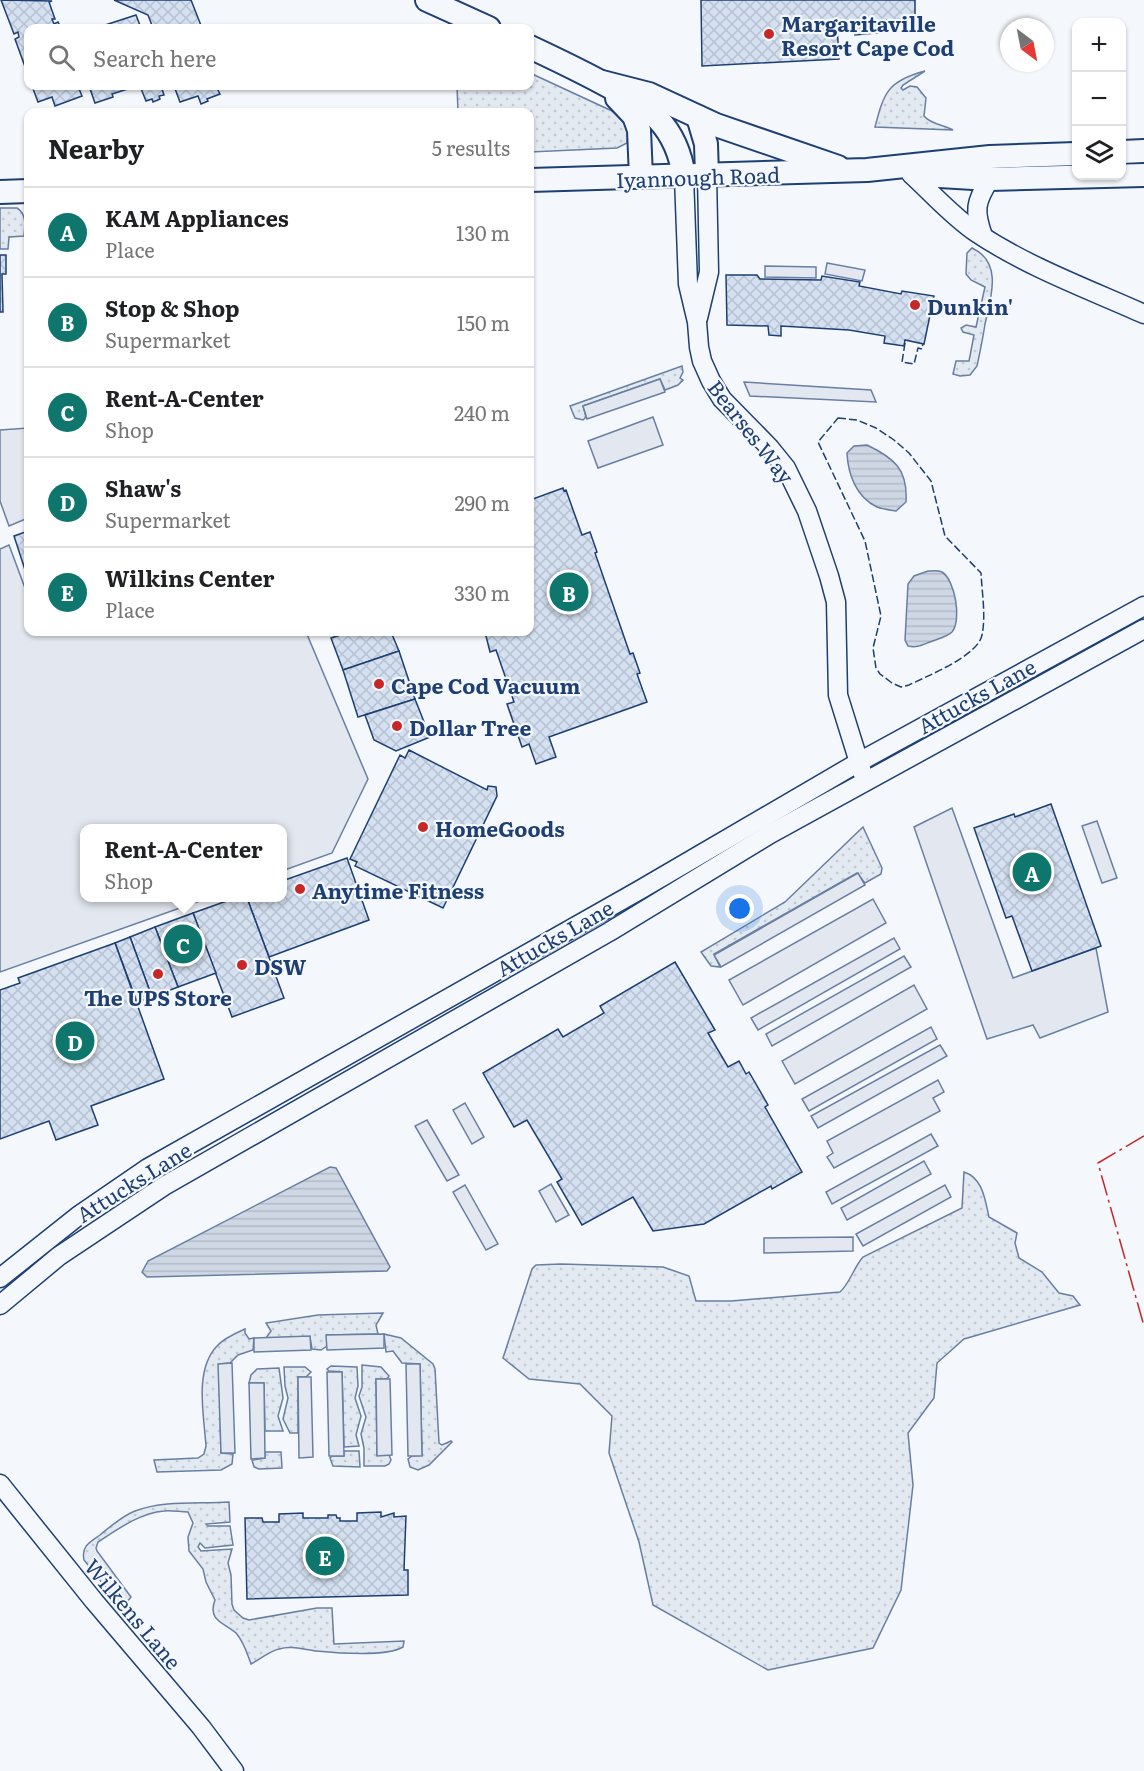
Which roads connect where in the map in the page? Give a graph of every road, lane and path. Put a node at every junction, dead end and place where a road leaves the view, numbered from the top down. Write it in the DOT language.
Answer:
graph roads {
  1 [pos="428,0"];
  2 [pos="480,24"];
  3 [pos="534,49"];
  4 [pos="602,82"];
  5 [pos="698,117"];
  6 [pos="1144,151"];
  7 [pos="1126,152"];
  8 [pos="1072,154"];
  9 [pos="859,171"];
  10 [pos="911,174"];
  11 [pos="1144,175"];
  12 [pos="707,176"];
  13 [pos="640,177"];
  14 [pos="684,177"];
  15 [pos="990,179"];
  16 [pos="534,180"];
  17 [pos="24,191"];
  18 [pos="0,192"];
  19 [pos="983,236"];
  20 [pos="1144,314"];
  21 [pos="697,322"];
  22 [pos="1144,606"];
  23 [pos="1144,629"];
  24 [pos="859,762"];
  25 [pos="865,782"];
  26 [pos="0,1278"];
  27 [pos="0,1305"];
  28 [pos="0,1484"];
  29 [pos="234,1771"];
  1 -- 2 [label="main road"];
  3 -- 4 [label="main road, Bearses Way"];
  4 -- 5 [label="main road, Bearses Way"];
  4 -- 13 [label="main road"];
  4 -- 14 [label="main road, Bearses Way"];
  5 -- 9 [label="main road"];
  5 -- 12 [label="main road, Bearses Way"];
  6 -- 7 [label="main road"];
  8 -- 9 [label="main road, Iyannough Road"];
  9 -- 10 [label="main road, Iyannough Road"];
  9 -- 12 [label="main road, Iyannough Road"];
  10 -- 15 [label="main road, Iyannough Road"];
  10 -- 19 [label="street"];
  11 -- 15 [label="main road, Iyannough Road"];
  12 -- 14 [label="main road, Iyannough Road"];
  12 -- 21 [label="street, Bearses Way"];
  13 -- 14 [label="main road, Iyannough Road"];
  13 -- 16 [label="main road, Iyannough Road"];
  14 -- 21 [label="street, Bearses Way"];
  15 -- 19 [label="street"];
  17 -- 18 [label="main road"];
  19 -- 20 [label="street"];
  21 -- 24 [label="street, Bearses Way"];
  22 -- 24 [label="street, Attucks Lane"];
  23 -- 25 [label="street, Attucks Lane"];
  24 -- 25 [label="street, Bearses Way"];
  24 -- 26 [label="street, Attucks Lane"];
  25 -- 27 [label="street, Attucks Lane"];
  28 -- 29 [label="street, Wilkens Lane"];
}
